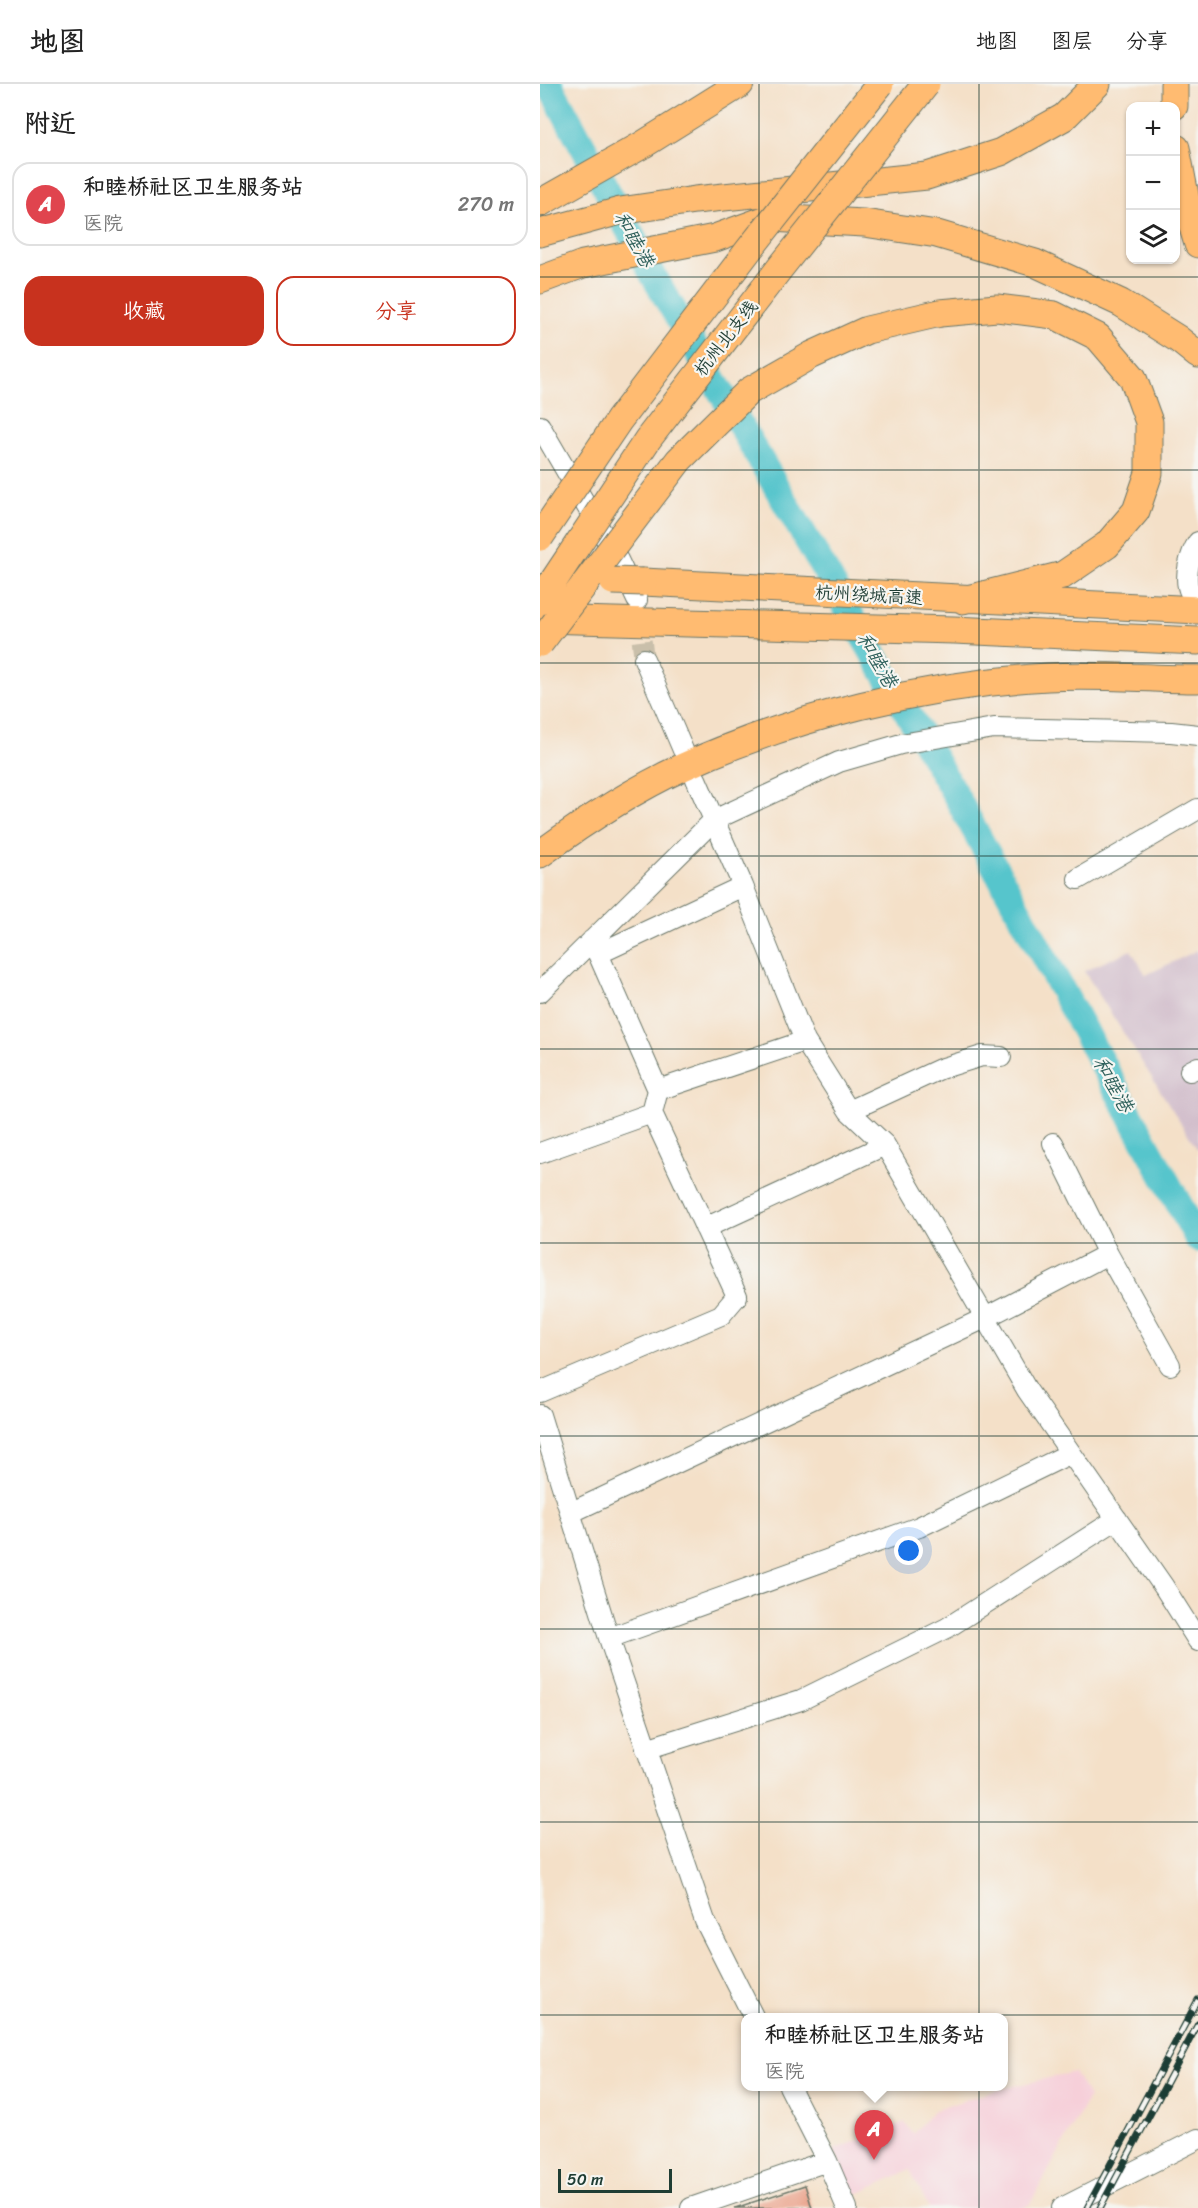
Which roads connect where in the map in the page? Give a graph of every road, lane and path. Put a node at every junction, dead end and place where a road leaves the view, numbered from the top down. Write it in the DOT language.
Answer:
graph roads {
  1 [pos="740,84"];
  2 [pos="880,84"];
  3 [pos="926,84"];
  4 [pos="1097,84"];
  5 [pos="1174,84"];
  6 [pos="1174,102"];
  7 [pos="1178,156"];
  8 [pos="550,198"];
  9 [pos="550,230"];
  10 [pos="1198,244"];
  11 [pos="540,280"];
  12 [pos="1198,355"];
  13 [pos="619,420"];
  14 [pos="540,426"];
  15 [pos="540,523"];
  16 [pos="540,537"];
  17 [pos="1198,542"];
  18 [pos="540,577"];
  19 [pos="640,591"];
  20 [pos="950,599"];
  21 [pos="540,601"];
  22 [pos="1194,601"];
  23 [pos="540,619"];
  24 [pos="1198,641"];
  25 [pos="540,644"];
  26 [pos="644,659"];
  27 [pos="1198,679"];
  28 [pos="1198,735"];
  29 [pos="683,750"];
  30 [pos="696,779"];
  31 [pos="1198,809"];
  32 [pos="714,820"];
  33 [pos="540,854"];
  34 [pos="1078,879"];
  35 [pos="743,886"];
  36 [pos="595,947"];
  37 [pos="540,992"];
  38 [pos="805,1041"];
  39 [pos="1001,1057"];
  40 [pos="658,1090"];
  41 [pos="849,1111"];
  42 [pos="652,1113"];
  43 [pos="1053,1143"];
  44 [pos="885,1145"];
  45 [pos="540,1153"];
  46 [pos="705,1228"];
  47 [pos="1108,1254"];
  48 [pos="986,1318"];
  49 [pos="1170,1365"];
  50 [pos="540,1392"];
  51 [pos="540,1414"];
  52 [pos="1071,1454"];
  53 [pos="570,1513"];
  54 [pos="1117,1519"];
  55 [pos="609,1638"];
  56 [pos="1198,1641"];
  57 [pos="646,1749"];
  58 [pos="751,2013"];
  59 [pos="792,2091"];
  60 [pos="1198,2139"];
  61 [pos="827,2161"];
  62 [pos="691,2208"];
  63 [pos="847,2208"];
  64 [pos="1062,2208"];
  1 -- 8 [label="highway"];
  2 -- 13 [label="highway, 杭州北支线, bridge"];
  3 -- 21 [label="highway, 杭州北支线, bridge"];
  4 -- 9 [label="highway"];
  5 -- 6 [label="highway"];
  7 -- 10 [label="highway"];
  11 -- 12 [label="highway"];
  13 -- 15 [label="highway, bridge"];
  13 -- 16 [label="highway, 杭州北支线, bridge"];
  14 -- 19 [label="street"];
  17 -- 22 [label="street"];
  18 -- 19 [label="highway, 杭州绕城高速, bridge"];
  19 -- 20 [label="highway, 杭州绕城高速"];
  20 -- 22 [label="highway, 杭州绕城高速"];
  20 -- 25 [label="highway, bridge"];
  23 -- 24 [label="highway, 杭州绕城高速"];
  26 -- 29 [label="street"];
  27 -- 33 [label="highway"];
  28 -- 32 [label="street"];
  30 -- 32 [label="street"];
  31 -- 34 [label="street"];
  32 -- 35 [label="street"];
  32 -- 36 [label="street"];
  35 -- 36 [label="street"];
  35 -- 38 [label="street"];
  36 -- 37 [label="street"];
  36 -- 40 [label="street"];
  38 -- 40 [label="street"];
  38 -- 41 [label="street"];
  39 -- 41 [label="street"];
  40 -- 42 [label="street"];
  41 -- 44 [label="street"];
  42 -- 45 [label="street"];
  42 -- 46 [label="street"];
  43 -- 47 [label="street"];
  44 -- 46 [label="street"];
  44 -- 48 [label="street"];
  46 -- 50 [label="street"];
  47 -- 48 [label="street"];
  47 -- 49 [label="street"];
  48 -- 52 [label="street"];
  48 -- 53 [label="street"];
  51 -- 53 [label="street"];
  52 -- 54 [label="street"];
  52 -- 55 [label="street"];
  53 -- 55 [label="street"];
  54 -- 56 [label="street"];
  54 -- 57 [label="street"];
  55 -- 57 [label="street"];
  57 -- 58 [label="street"];
  59 -- 61 [label="street"];
  60 -- 64 [label="street"];
  61 -- 62 [label="street"];
  61 -- 63 [label="street"];
}
